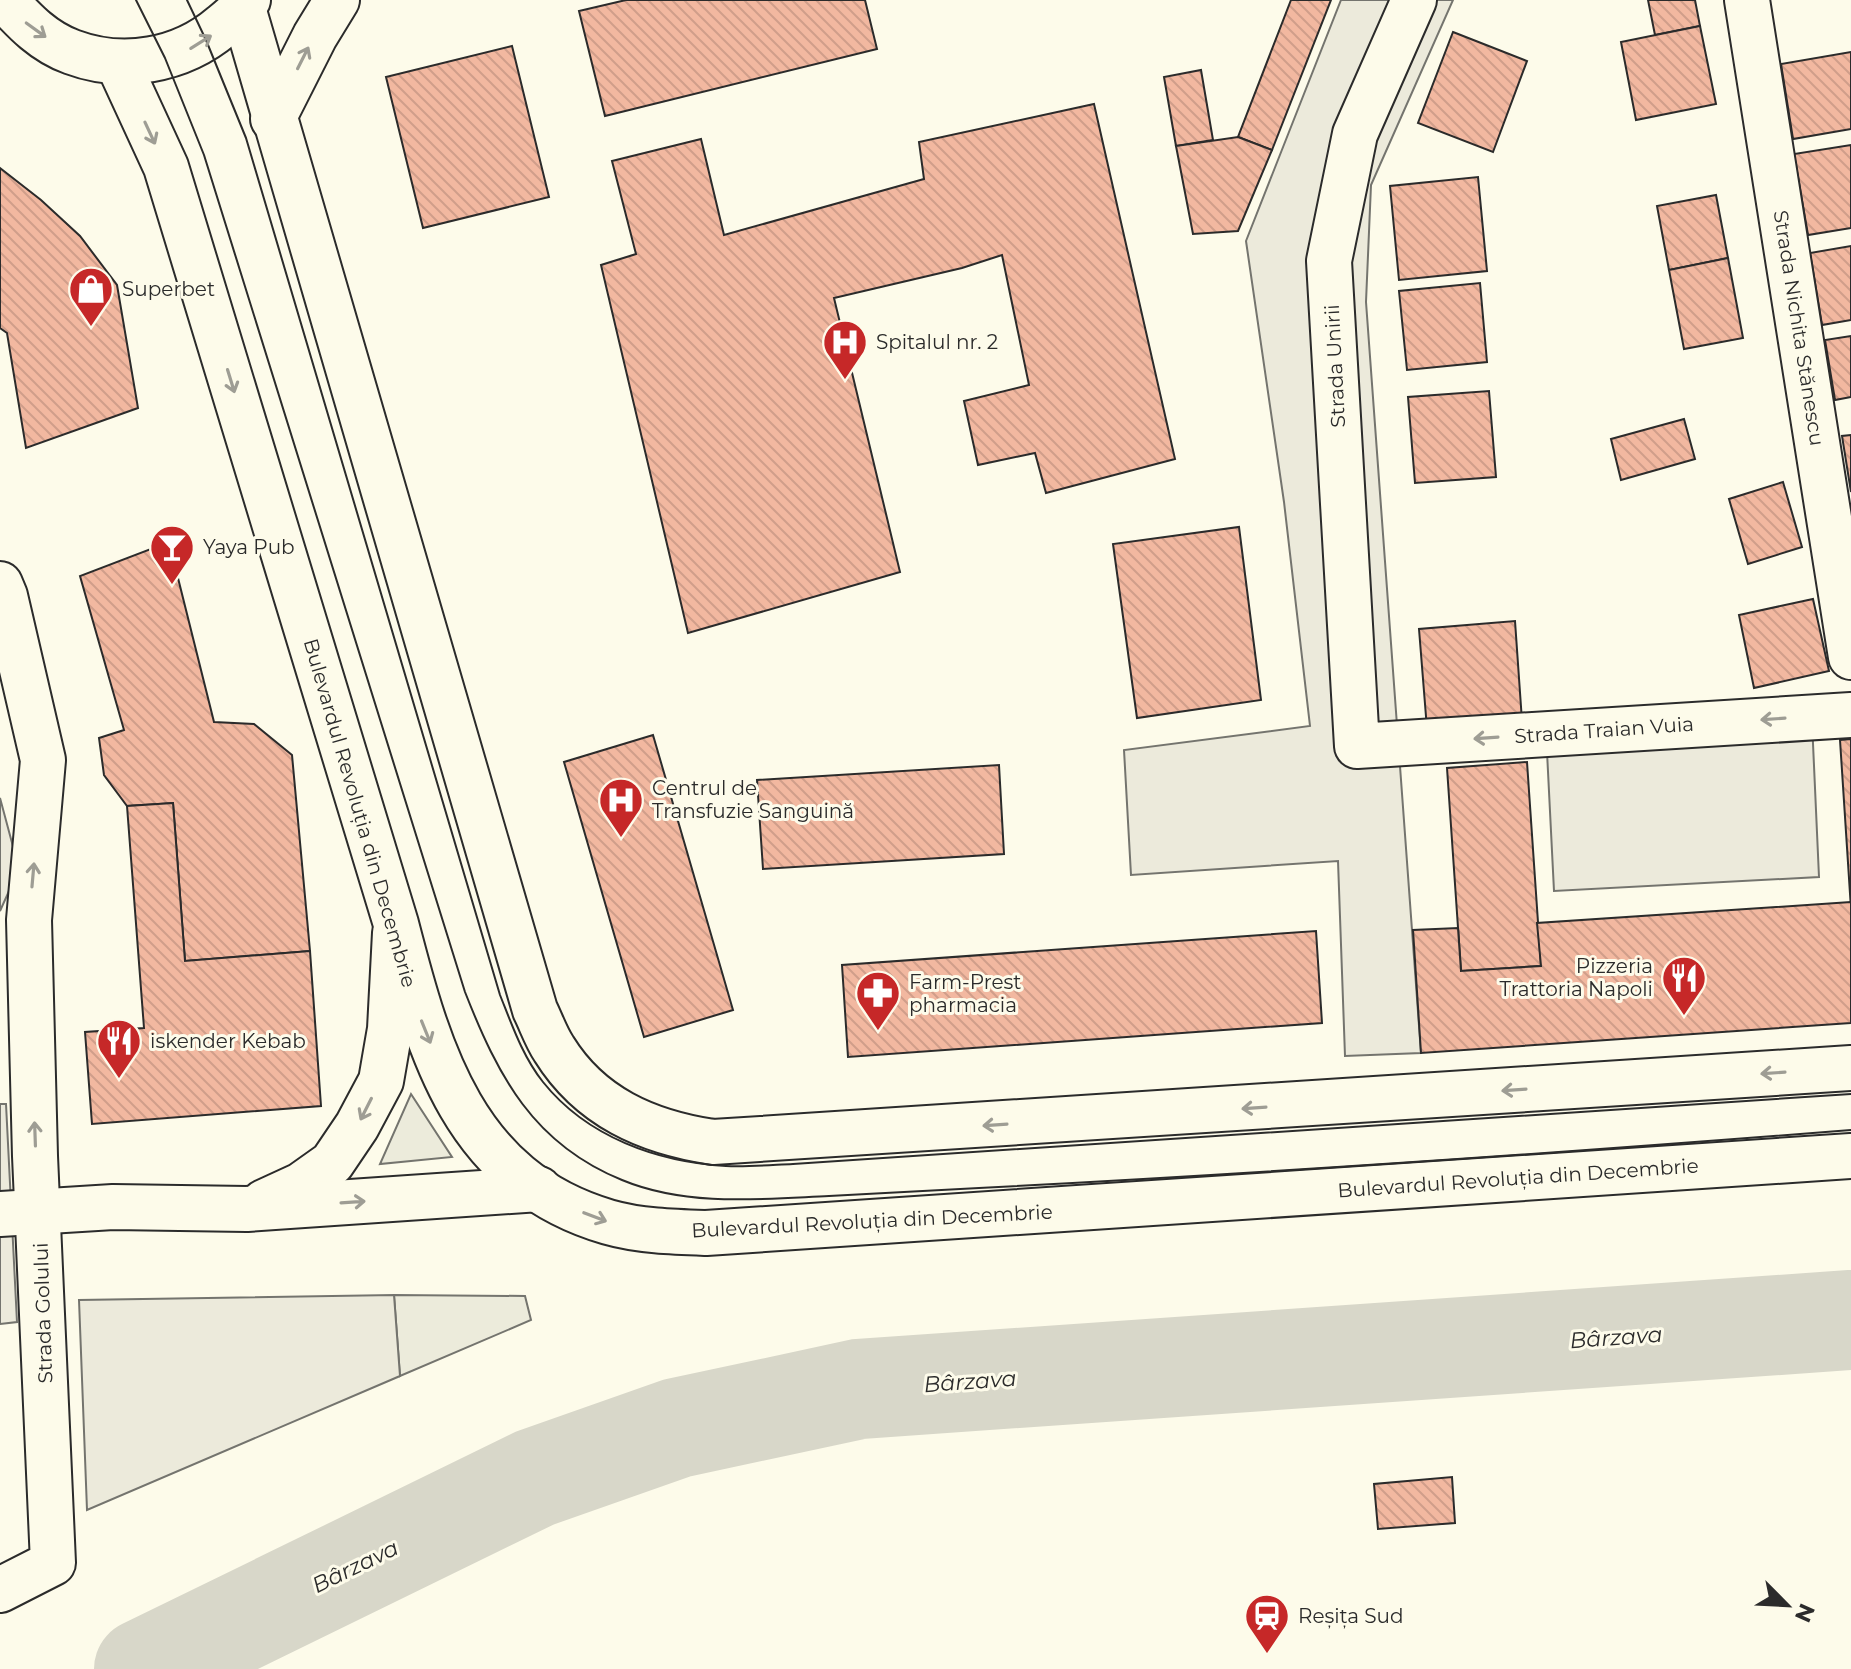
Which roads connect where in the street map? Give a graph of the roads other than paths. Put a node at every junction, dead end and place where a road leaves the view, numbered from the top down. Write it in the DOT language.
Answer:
graph roads {
  1 [pos="5,0"];
  2 [pos="337,0"];
  3 [pos="1414,0"];
  4 [pos="1747,0"];
  5 [pos="245,4"];
  6 [pos="118,63"];
  7 [pos="273,119"];
  8 [pos="0,584"];
  9 [pos="1851,657"];
  10 [pos="1851,715"];
  11 [pos="1357,746"];
  12 [pos="396,924"];
  13 [pos="1851,1068"];
  14 [pos="1851,1156"];
  15 [pos="539,1189"];
  16 [pos="247,1209"];
  17 [pos="19,1213"];
  18 [pos="0,1590"];
  1 -- 6 [label="main road, one-way"];
  7 -- 2 [label="main road, one-way"];
  3 -- 11 [label="main road, Strada Unirii"];
  4 -- 9 [label="main road, Strada Nichita Stănescu"];
  6 -- 5 [label="main road, one-way"];
  5 -- 7 [label="main road"];
  6 -- 12 [label="main road, Bulevardul Revoluția din Decembrie, one-way"];
  13 -- 7 [label="main road, one-way"];
  17 -- 8 [label="main road, one-way"];
  10 -- 11 [label="main road, Strada Traian Vuia, one-way"];
  12 -- 15 [label="main road, Bulevardul Revoluția din Decembrie, one-way"];
  12 -- 16 [label="main road, one-way"];
  15 -- 14 [label="main road, Bulevardul Revoluția din Decembrie, one-way"];
  16 -- 15 [label="main road, one-way"];
  16 -- 17 [label="main road"];
  17 -- 18 [label="main road, Strada Golului"];
}
